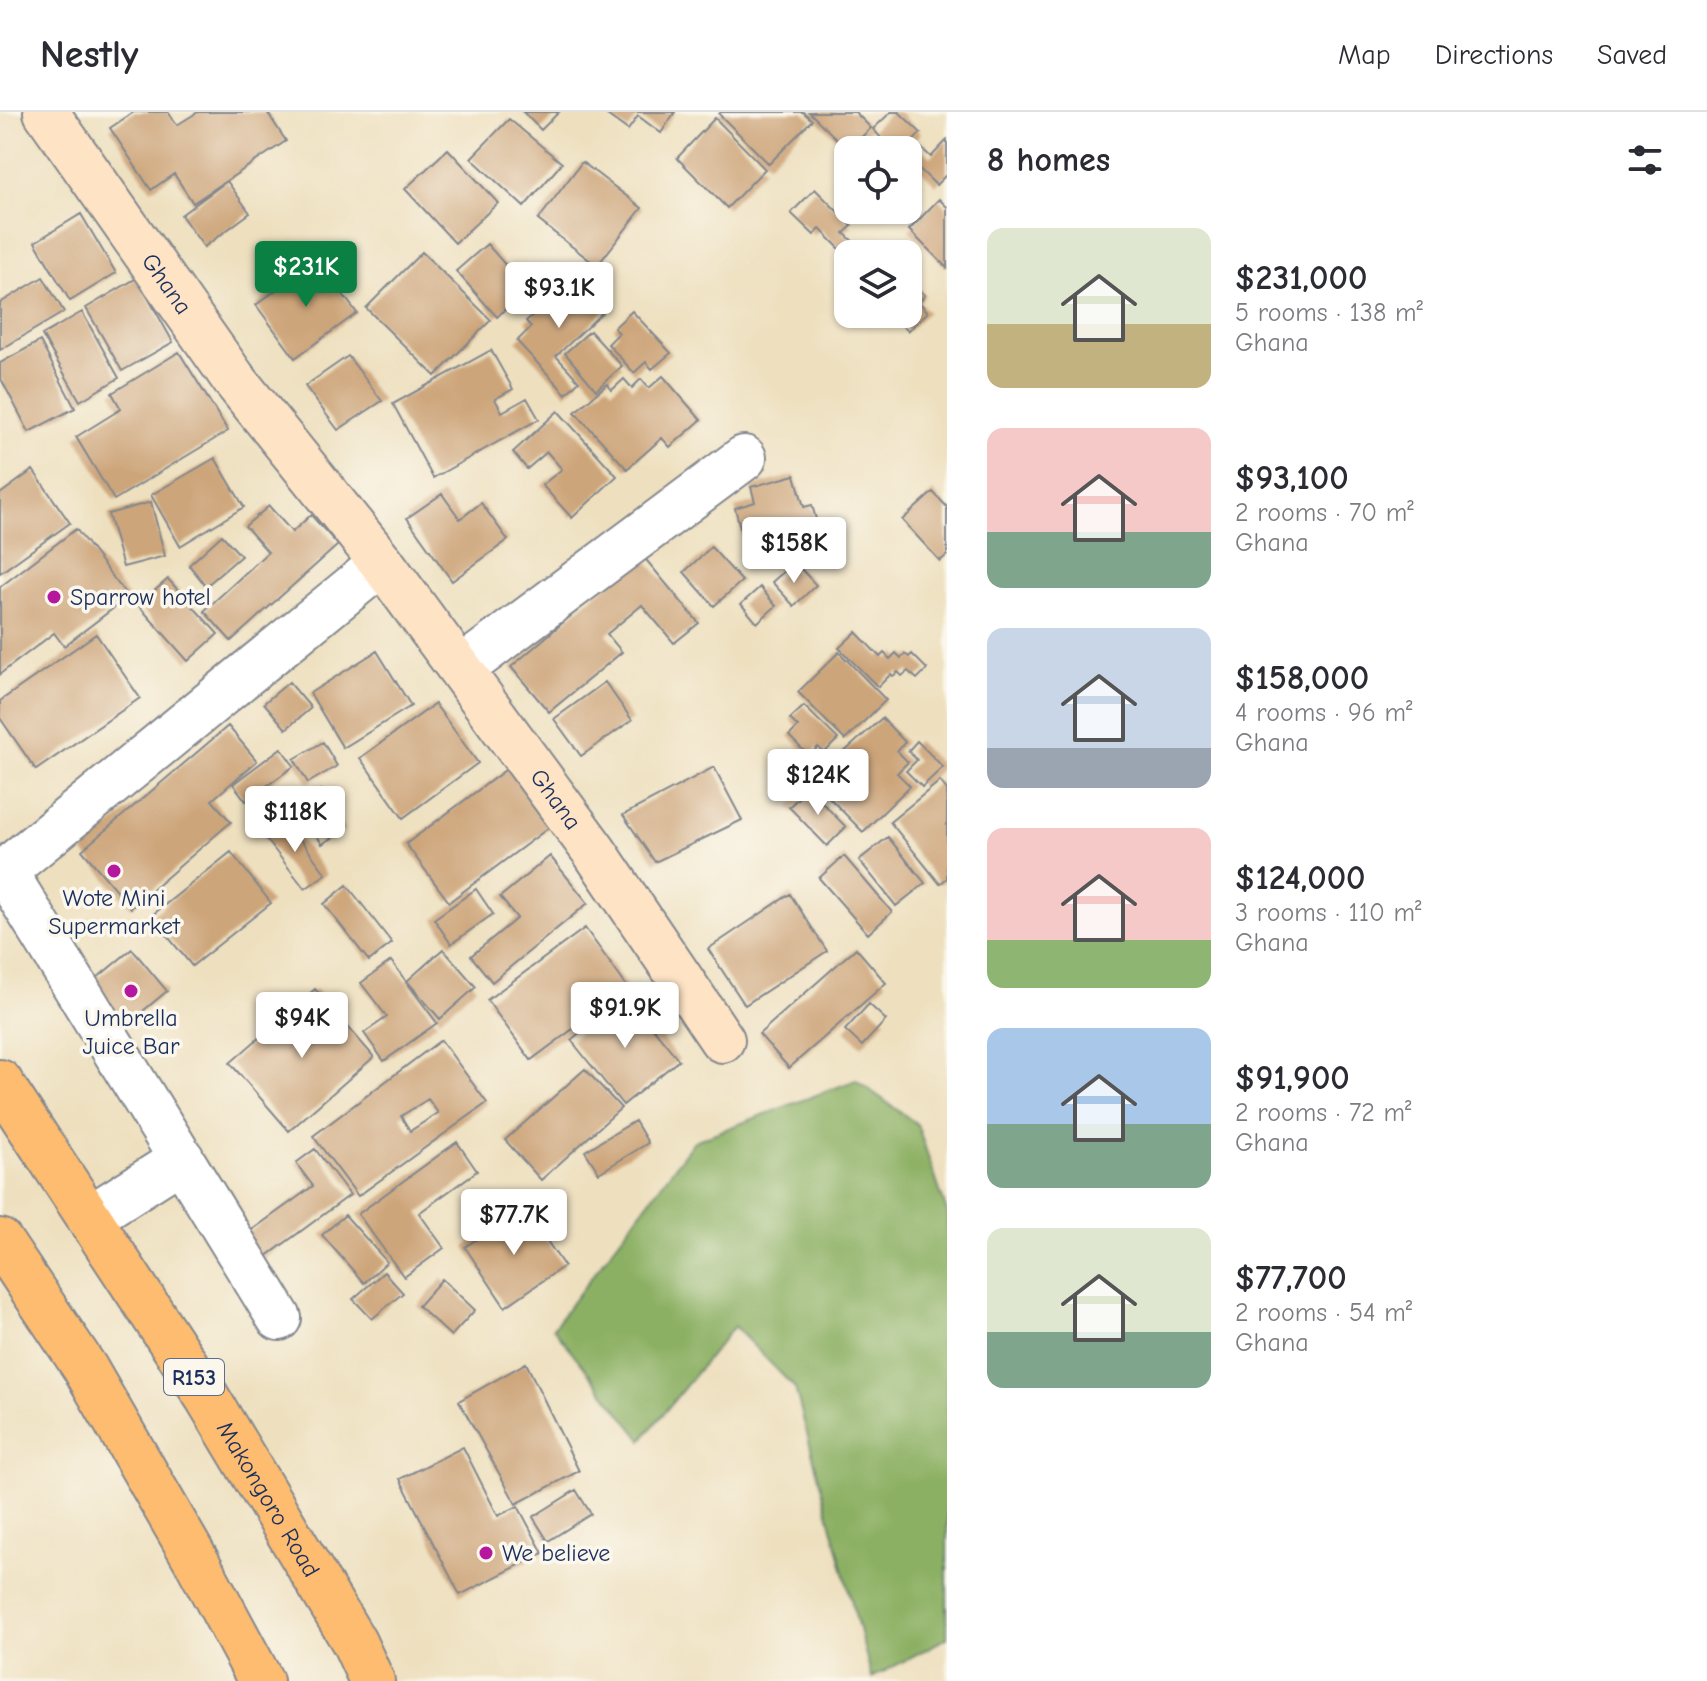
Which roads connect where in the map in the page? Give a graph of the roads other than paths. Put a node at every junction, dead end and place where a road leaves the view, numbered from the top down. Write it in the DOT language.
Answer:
graph roads {
  1 [pos="46,112"];
  2 [pos="744,458"];
  3 [pos="382,563"];
  4 [pos="461,669"];
  5 [pos="2,874"];
  6 [pos="722,1040"];
  7 [pos="0,1082"];
  8 [pos="182,1159"];
  9 [pos="89,1218"];
  10 [pos="0,1241"];
  11 [pos="279,1318"];
  12 [pos="261,1681"];
  13 [pos="372,1681"];
  1 -- 3 [label="street, Ghana"];
  2 -- 4 [label="street"];
  3 -- 4 [label="street, Ghana"];
  3 -- 5 [label="street"];
  4 -- 6 [label="street, Ghana"];
  5 -- 8 [label="street"];
  7 -- 9 [label="main road, Makongoro Road / R153"];
  8 -- 9 [label="street"];
  8 -- 11 [label="street"];
  9 -- 13 [label="main road, Makongoro Road / R153"];
  10 -- 12 [label="main road"];
}
